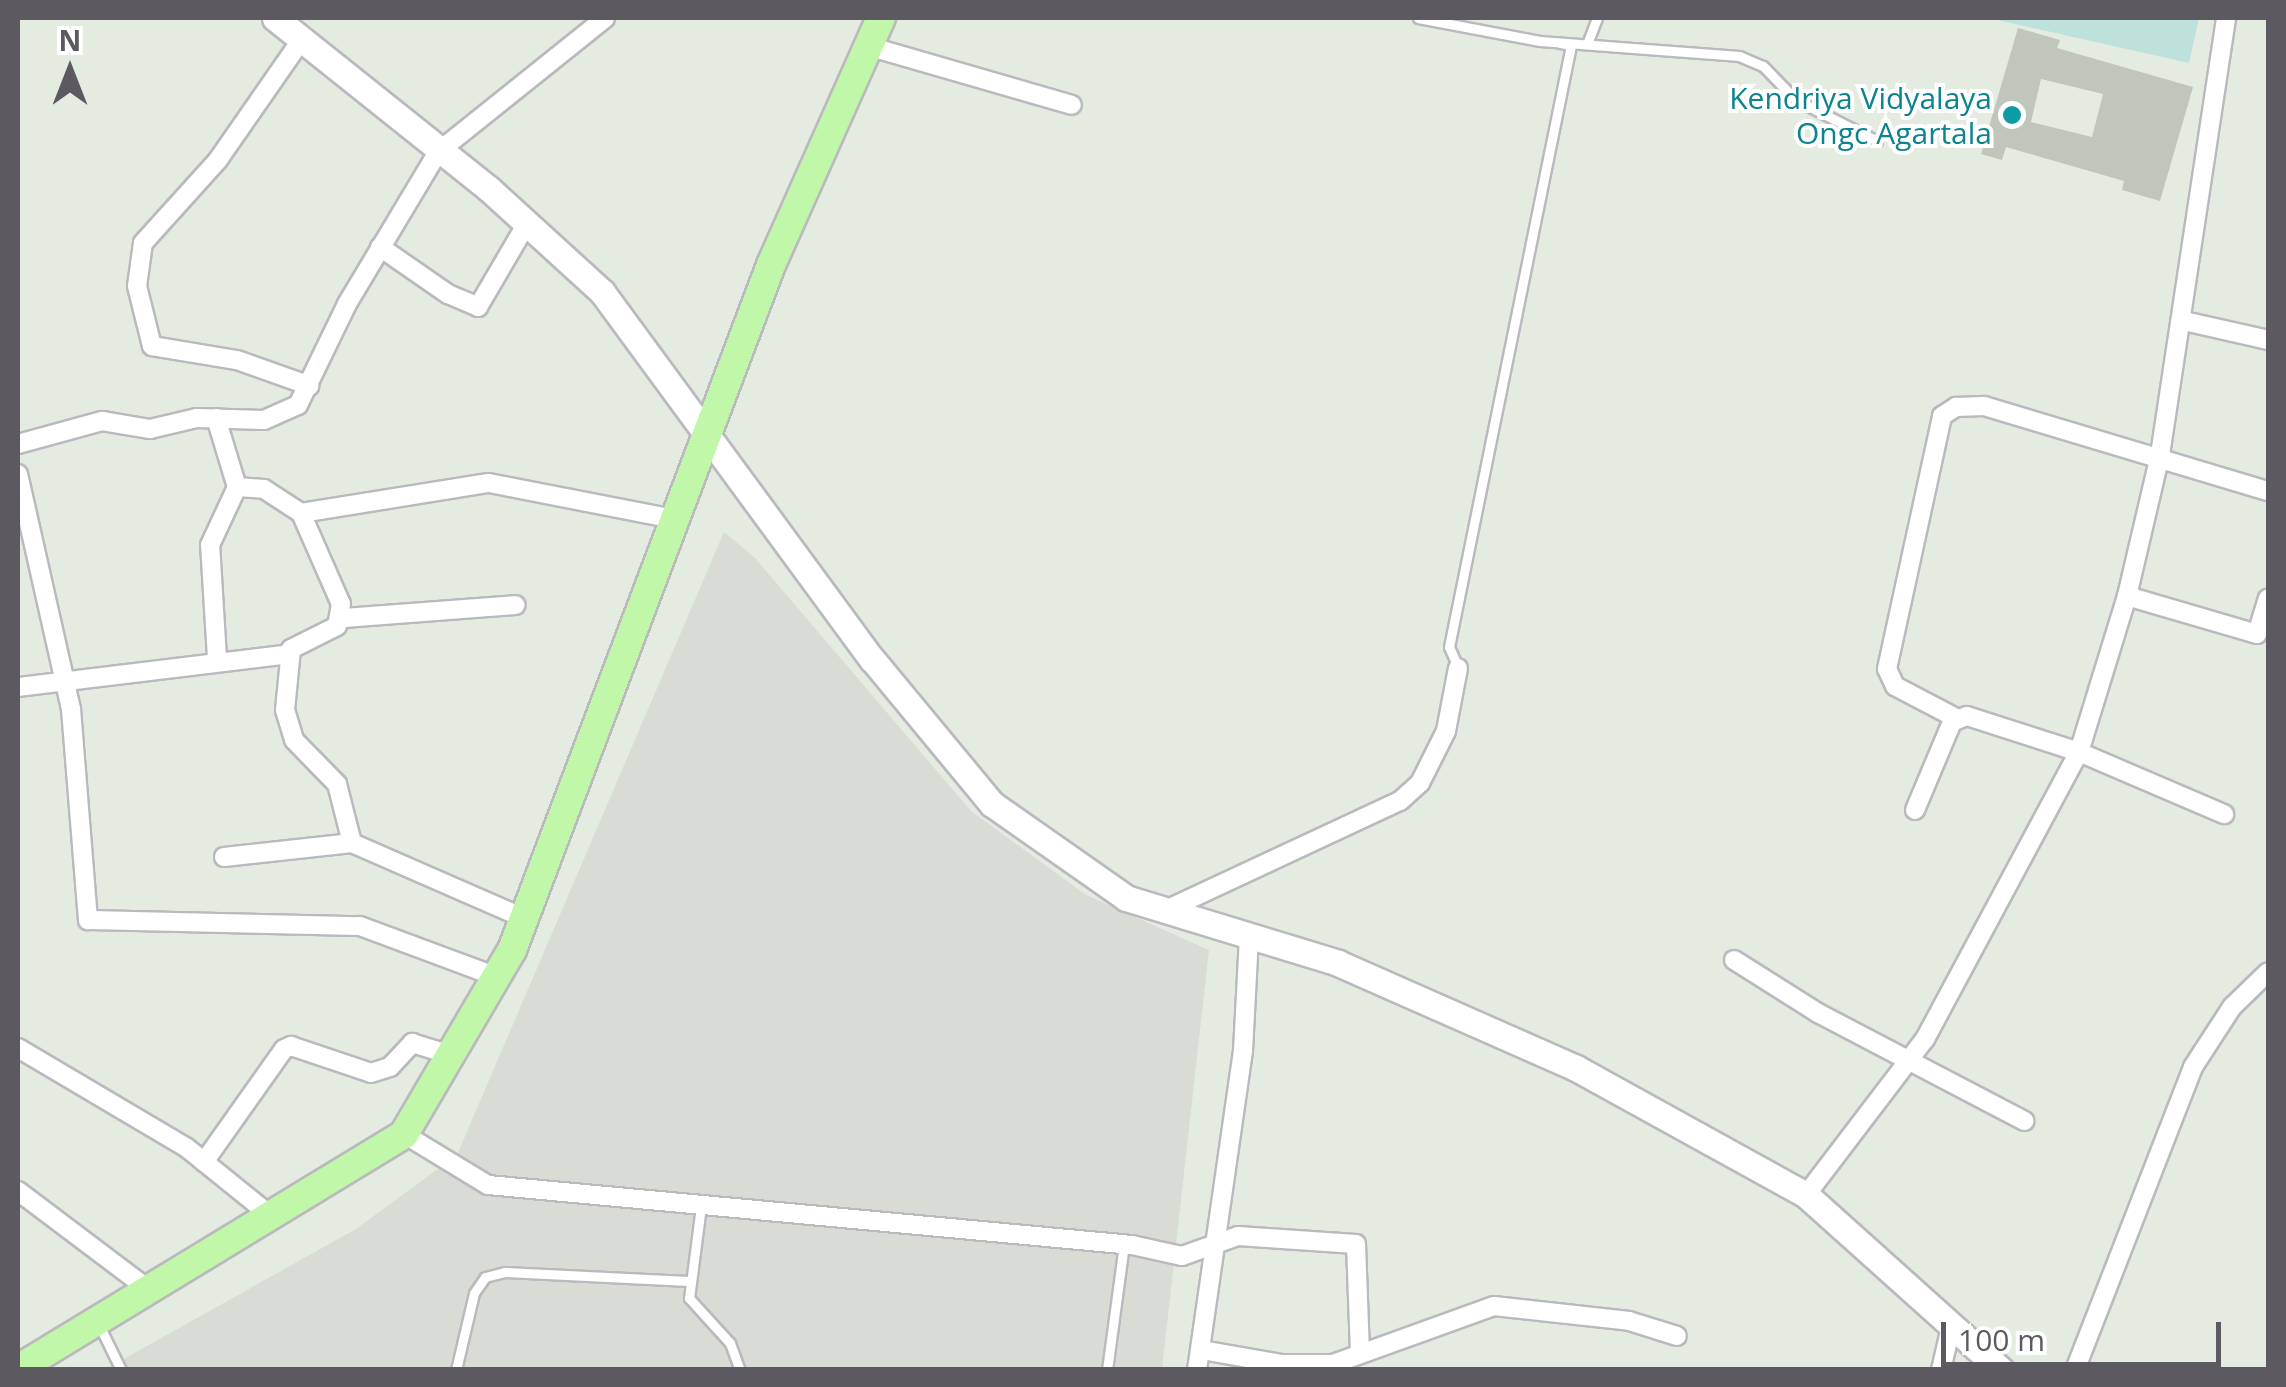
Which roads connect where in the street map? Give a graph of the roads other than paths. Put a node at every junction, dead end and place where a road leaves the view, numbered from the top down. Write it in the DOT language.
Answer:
graph roads {
  1 [pos="278,18"];
  2 [pos="604,18"];
  3 [pos="881,18"];
  4 [pos="1418,18"];
  5 [pos="1596,18"];
  6 [pos="2226,18"];
  7 [pos="302,39"];
  8 [pos="1560,42"];
  9 [pos="1587,44"];
  10 [pos="868,46"];
  11 [pos="1072,105"];
  12 [pos="1877,141"];
  13 [pos="438,152"];
  14 [pos="527,223"];
  15 [pos="380,247"];
  16 [pos="2184,321"];
  17 [pos="2268,340"];
  18 [pos="310,386"];
  19 [pos="216,418"];
  20 [pos="708,432"];
  21 [pos="18,444"];
  22 [pos="2160,456"];
  23 [pos="18,474"];
  24 [pos="237,486"];
  25 [pos="2268,491"];
  26 [pos="301,513"];
  27 [pos="675,519"];
  28 [pos="2127,596"];
  29 [pos="2268,599"];
  30 [pos="516,605"];
  31 [pos="343,618"];
  32 [pos="2263,635"];
  33 [pos="289,654"];
  34 [pos="217,658"];
  35 [pos="1458,668"];
  36 [pos="62,678"];
  37 [pos="18,687"];
  38 [pos="1956,718"];
  39 [pos="2079,752"];
  40 [pos="1915,810"];
  41 [pos="2224,814"];
  42 [pos="352,843"];
  43 [pos="224,857"];
  44 [pos="1166,910"];
  45 [pos="524,918"];
  46 [pos="1249,936"];
  47 [pos="1734,960"];
  48 [pos="2268,972"];
  49 [pos="496,977"];
  50 [pos="18,1048"];
  51 [pos="450,1055"];
  52 [pos="1912,1057"];
  53 [pos="2025,1121"];
  54 [pos="404,1134"];
  55 [pos="204,1162"];
  56 [pos="18,1191"];
  57 [pos="1806,1195"];
  58 [pos="702,1203"];
  59 [pos="270,1215"];
  60 [pos="1124,1245"];
  61 [pos="1212,1245"];
  62 [pos="689,1282"];
  63 [pos="148,1289"];
  64 [pos="97,1320"];
  65 [pos="1951,1328"];
  66 [pos="1677,1336"];
  67 [pos="1202,1350"];
  68 [pos="1360,1352"];
  69 [pos="18,1369"];
  70 [pos="121,1370"];
  71 [pos="456,1370"];
  72 [pos="740,1370"];
  73 [pos="1106,1370"];
  74 [pos="1197,1370"];
  75 [pos="1941,1370"];
  76 [pos="2001,1370"];
  77 [pos="2075,1370"];
  1 -- 7 [label="street"];
  2 -- 13 [label="street"];
  3 -- 10 [label="main road"];
  4 -- 8 [label="lane"];
  5 -- 9 [label="lane"];
  6 -- 16 [label="street"];
  7 -- 13 [label="street"];
  7 -- 18 [label="street"];
  8 -- 9 [label="lane"];
  8 -- 35 [label="lane"];
  9 -- 12 [label="lane"];
  10 -- 11 [label="street"];
  10 -- 20 [label="main road"];
  13 -- 14 [label="street"];
  13 -- 15 [label="street"];
  14 -- 15 [label="street"];
  14 -- 20 [label="street"];
  15 -- 18 [label="street"];
  16 -- 17 [label="street"];
  16 -- 22 [label="street"];
  18 -- 19 [label="street"];
  19 -- 21 [label="street"];
  19 -- 24 [label="street"];
  20 -- 27 [label="main road"];
  20 -- 44 [label="street"];
  22 -- 25 [label="street"];
  22 -- 28 [label="street"];
  22 -- 38 [label="street"];
  23 -- 36 [label="street"];
  24 -- 26 [label="street"];
  24 -- 34 [label="street"];
  26 -- 27 [label="street"];
  26 -- 31 [label="street"];
  27 -- 45 [label="main road"];
  28 -- 32 [label="street"];
  28 -- 39 [label="street"];
  29 -- 32 [label="street"];
  30 -- 31 [label="street"];
  31 -- 33 [label="street"];
  33 -- 34 [label="street"];
  33 -- 42 [label="street"];
  34 -- 36 [label="street"];
  35 -- 44 [label="street"];
  36 -- 37 [label="street"];
  36 -- 49 [label="street"];
  38 -- 39 [label="street"];
  38 -- 40 [label="street"];
  39 -- 41 [label="street"];
  39 -- 52 [label="street"];
  42 -- 43 [label="street"];
  42 -- 45 [label="street"];
  44 -- 46 [label="street"];
  45 -- 49 [label="main road"];
  46 -- 57 [label="street"];
  46 -- 61 [label="street"];
  47 -- 52 [label="street"];
  48 -- 77 [label="street"];
  49 -- 51 [label="main road"];
  50 -- 55 [label="street"];
  51 -- 54 [label="main road"];
  51 -- 55 [label="street"];
  52 -- 53 [label="street"];
  52 -- 57 [label="street"];
  54 -- 58 [label="street"];
  54 -- 59 [label="main road"];
  55 -- 59 [label="street"];
  56 -- 63 [label="street"];
  57 -- 65 [label="street"];
  58 -- 60 [label="street"];
  58 -- 62 [label="lane"];
  59 -- 63 [label="main road"];
  60 -- 61 [label="street"];
  60 -- 73 [label="lane"];
  61 -- 67 [label="street"];
  61 -- 68 [label="street"];
  62 -- 71 [label="lane"];
  62 -- 72 [label="lane"];
  63 -- 64 [label="main road"];
  64 -- 69 [label="main road"];
  64 -- 70 [label="lane"];
  65 -- 75 [label="street"];
  65 -- 76 [label="street"];
  66 -- 68 [label="street"];
  67 -- 68 [label="street"];
  67 -- 74 [label="street"];
}
